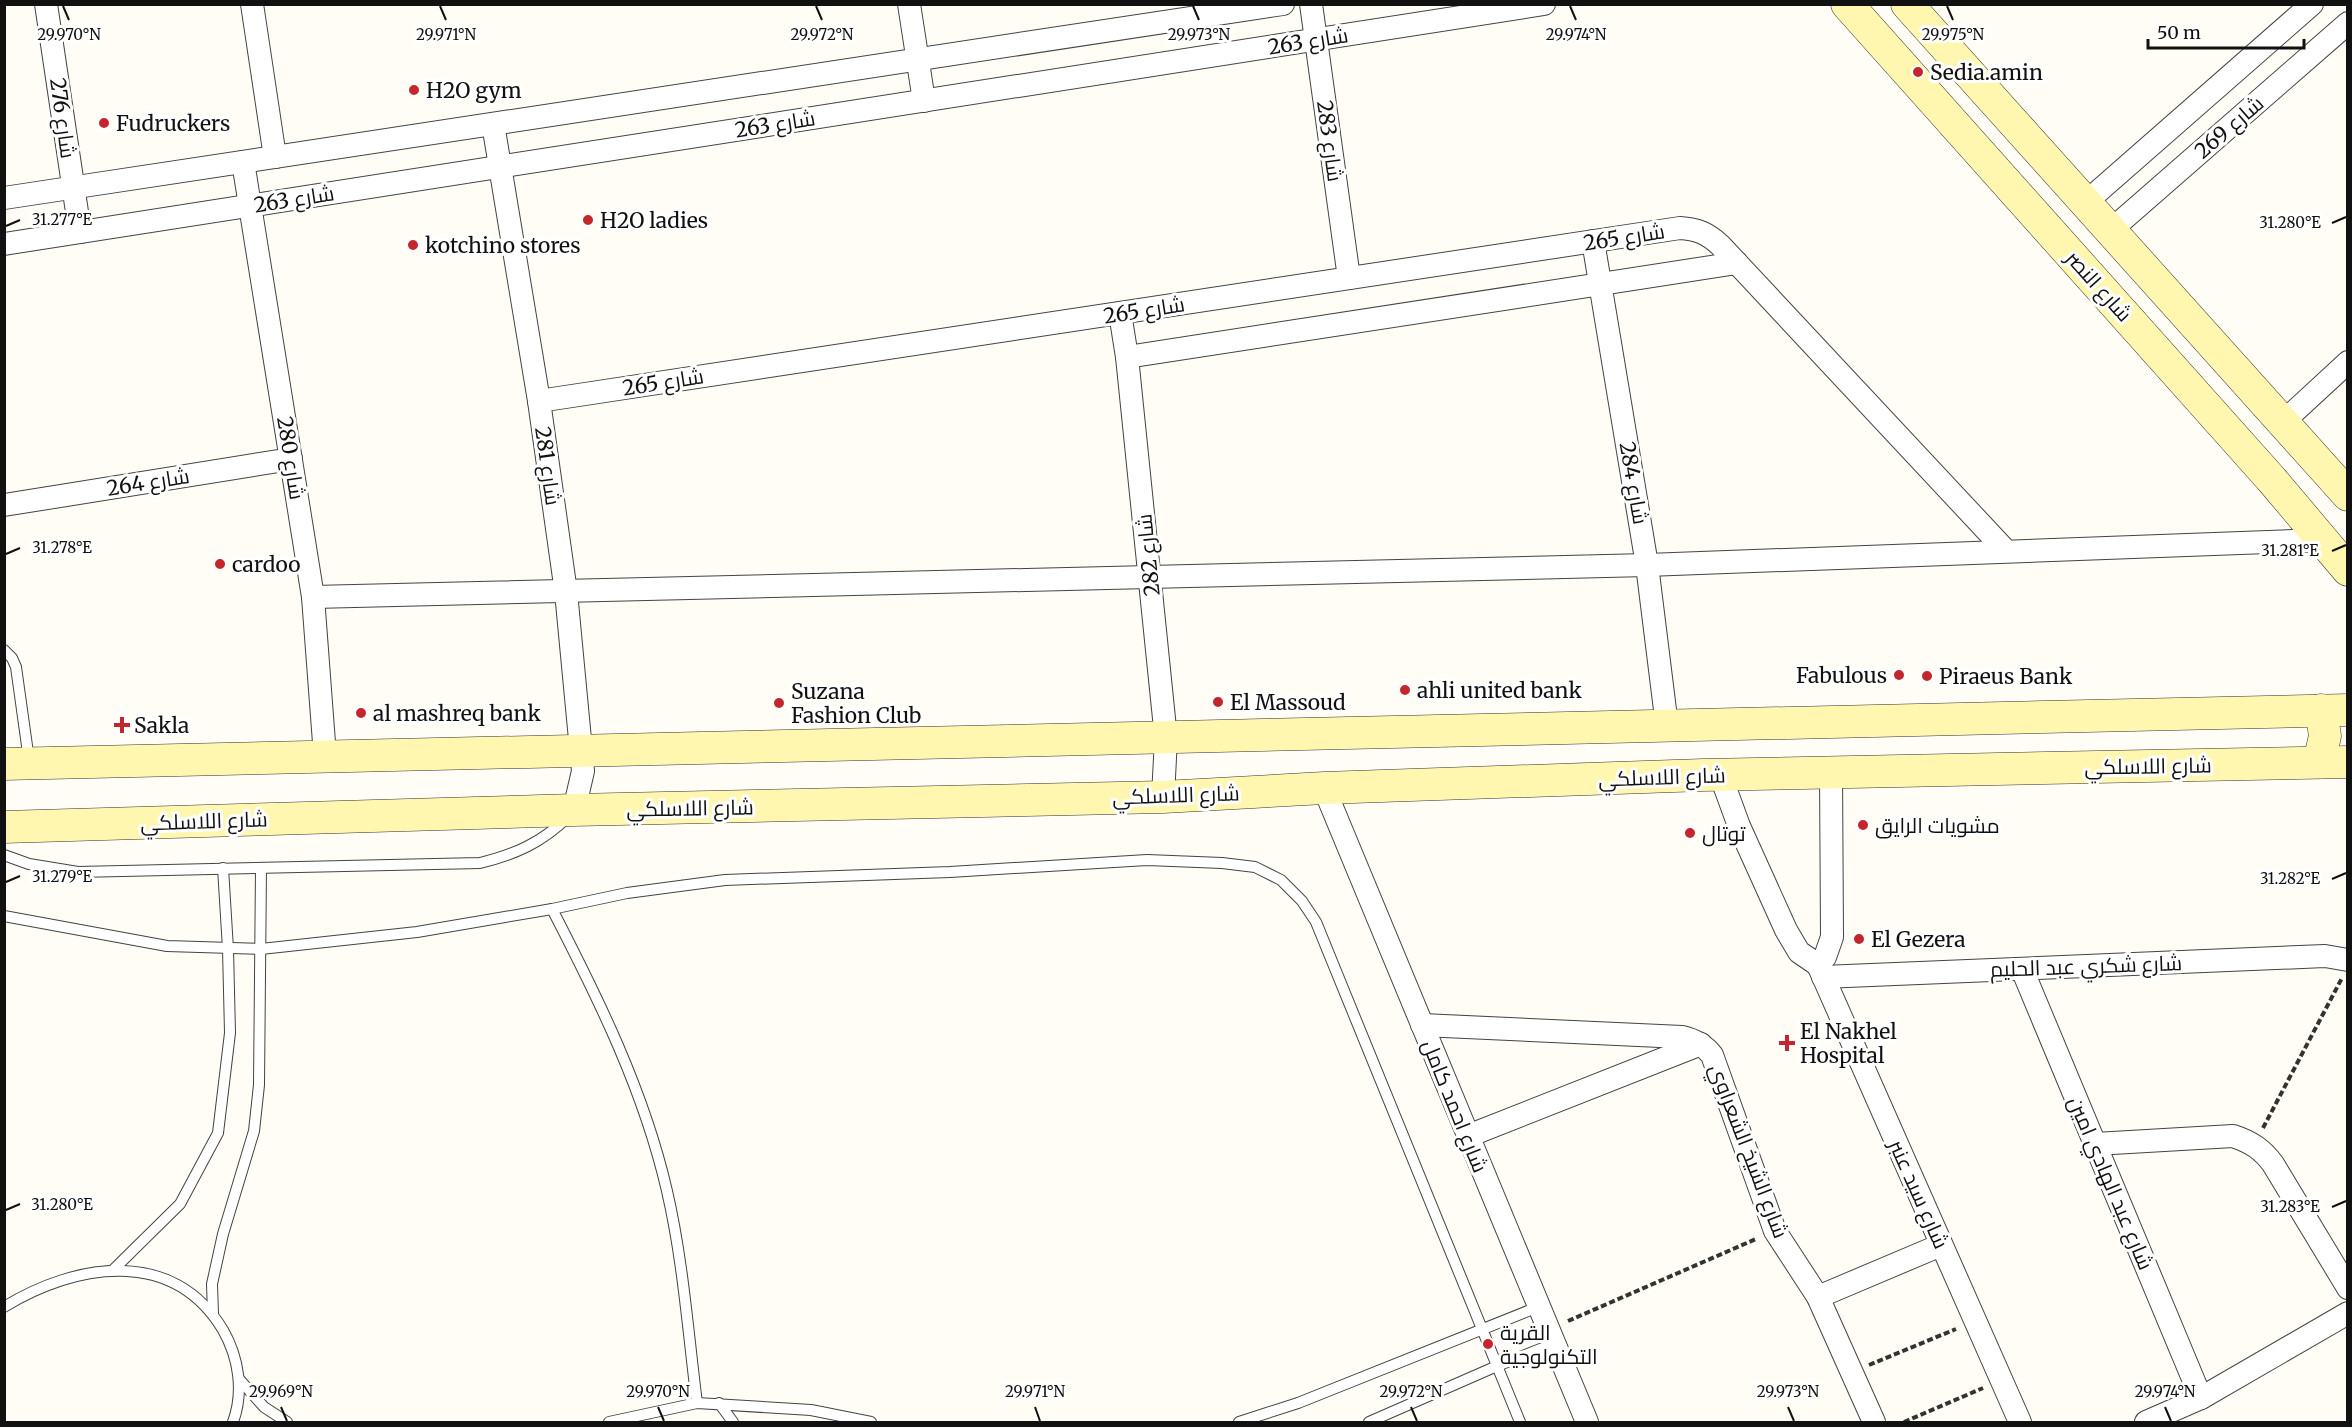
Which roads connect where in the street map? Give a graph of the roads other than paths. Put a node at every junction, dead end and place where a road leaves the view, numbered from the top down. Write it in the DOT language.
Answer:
graph roads {
  1 [pos="46,4"];
  2 [pos="252,4"];
  3 [pos="909,4"];
  4 [pos="1283,4"];
  5 [pos="1311,4"];
  6 [pos="1545,4"];
  7 [pos="1847,4"];
  8 [pos="1906,4"];
  9 [pos="2312,4"];
  10 [pos="2348,23"];
  11 [pos="1316,40"];
  12 [pos="917,60"];
  13 [pos="924,101"];
  14 [pos="494,124"];
  15 [pos="276,157"];
  16 [pos="243,162"];
  17 [pos="500,166"];
  18 [pos="73,187"];
  19 [pos="4,198"];
  20 [pos="2085,203"];
  21 [pos="250,205"];
  22 [pos="2110,230"];
  23 [pos="80,232"];
  24 [pos="1593,241"];
  25 [pos="4,243"];
  26 [pos="1737,263"];
  27 [pos="1349,279"];
  28 [pos="1600,284"];
  29 [pos="1119,313"];
  30 [pos="1127,357"];
  31 [pos="2348,362"];
  32 [pos="538,401"];
  33 [pos="2282,423"];
  34 [pos="291,459"];
  35 [pos="2348,495"];
  36 [pos="4,505"];
  37 [pos="2324,540"];
  38 [pos="2006,551"];
  39 [pos="1647,565"];
  40 [pos="2348,570"];
  41 [pos="1151,578"];
  42 [pos="566,592"];
  43 [pos="313,597"];
  44 [pos="4,650"];
  45 [pos="2334,710"];
  46 [pos="1667,726"];
  47 [pos="1167,738"];
  48 [pos="582,750"];
  49 [pos="325,756"];
  50 [pos="2333,762"];
  51 [pos="17,764"];
  52 [pos="1831,771"];
  53 [pos="1720,774"];
  54 [pos="1324,788"];
  55 [pos="1163,797"];
  56 [pos="574,810"];
  57 [pos="4,826"];
  58 [pos="4,855"];
  59 [pos="223,868"];
  60 [pos="261,868"];
  61 [pos="552,909"];
  62 [pos="4,916"];
  63 [pos="228,949"];
  64 [pos="261,949"];
  65 [pos="2022,969"];
  66 [pos="2345,969"];
  67 [pos="1820,971"];
  68 [pos="1422,1025"];
  69 [pos="1701,1044"];
  70 [pos="1468,1136"];
  71 [pos="2095,1144"];
  72 [pos="1941,1245"];
  73 [pos="114,1269"];
  74 [pos="2348,1288"];
  75 [pos="1818,1297"];
  76 [pos="4,1307"];
  77 [pos="1538,1307"];
  78 [pos="2348,1313"];
  79 [pos="213,1314"];
  80 [pos="1482,1330"];
  81 [pos="1551,1337"];
  82 [pos="1497,1366"];
  83 [pos="240,1379"];
  84 [pos="2201,1398"];
  85 [pos="697,1403"];
  86 [pos="719,1403"];
  87 [pos="661,1411"];
  88 [pos="233,1422"];
  89 [pos="287,1422"];
  90 [pos="609,1422"];
  91 [pos="650,1422"];
  92 [pos="732,1422"];
  93 [pos="871,1422"];
  94 [pos="1239,1422"];
  95 [pos="1369,1422"];
  96 [pos="1520,1422"];
  97 [pos="1587,1422"];
  98 [pos="1874,1422"];
  99 [pos="2020,1422"];
  100 [pos="2146,1422"];
  1 -- 18 [label="street, شارع 276"];
  2 -- 15 [label="street"];
  3 -- 12 [label="street"];
  4 -- 12 [label="street, شارع 263"];
  5 -- 11 [label="street, شارع 283"];
  6 -- 11 [label="street, شارع 263"];
  7 -- 37 [label="main road, شارع النصر"];
  8 -- 20 [label="main road"];
  9 -- 20 [label="street, شارع 269"];
  10 -- 22 [label="street, شارع 269"];
  11 -- 13 [label="street, شارع 263"];
  11 -- 27 [label="street, شارع 283"];
  12 -- 13 [label="street"];
  12 -- 14 [label="street, شارع 263"];
  13 -- 17 [label="street, شارع 263"];
  14 -- 15 [label="street, شارع 263"];
  14 -- 17 [label="street, شارع 281"];
  15 -- 16 [label="street, شارع 263"];
  16 -- 18 [label="street, شارع 263"];
  16 -- 21 [label="street, شارع 280"];
  17 -- 21 [label="street, شارع 263"];
  17 -- 32 [label="street, شارع 281"];
  18 -- 19 [label="street, شارع 263"];
  18 -- 23 [label="street, شارع 276"];
  20 -- 22 [label="main road"];
  21 -- 23 [label="street, شارع 263"];
  21 -- 34 [label="street, شارع 280"];
  22 -- 33 [label="main road"];
  23 -- 25 [label="street, شارع 263"];
  24 -- 26 [label="street, شارع 265"];
  24 -- 27 [label="street, شارع 265"];
  24 -- 28 [label="street, شارع 284"];
  26 -- 28 [label="street, شارع 265"];
  26 -- 38 [label="street, شارع 265"];
  27 -- 29 [label="street, شارع 265"];
  28 -- 30 [label="street, شارع 265"];
  28 -- 39 [label="street, شارع 284"];
  29 -- 30 [label="street, شارع 282"];
  29 -- 32 [label="street, شارع 265"];
  30 -- 41 [label="street, شارع 282"];
  31 -- 33 [label="street"];
  32 -- 42 [label="street, شارع 281"];
  33 -- 35 [label="main road"];
  34 -- 36 [label="street, شارع 264"];
  34 -- 43 [label="street, شارع 280"];
  37 -- 38 [label="street"];
  37 -- 40 [label="main road, شارع النصر"];
  38 -- 39 [label="street"];
  39 -- 41 [label="street"];
  39 -- 46 [label="street, شارع 284"];
  41 -- 42 [label="street"];
  41 -- 47 [label="street, شارع 282"];
  42 -- 43 [label="street"];
  42 -- 48 [label="street, شارع 281"];
  43 -- 49 [label="street, شارع 280"];
  44 -- 51 [label="lane"];
  45 -- 46 [label="main road"];
  45 -- 50 [label="main road"];
  46 -- 47 [label="main road"];
  47 -- 48 [label="main road"];
  47 -- 55 [label="street, شارع 282"];
  48 -- 49 [label="main road"];
  48 -- 56 [label="street, شارع 281"];
  49 -- 51 [label="main road"];
  50 -- 52 [label="main road, شارع اللاسلكي"];
  52 -- 53 [label="main road, شارع اللاسلكي"];
  52 -- 67 [label="street"];
  53 -- 54 [label="main road, شارع اللاسلكي"];
  53 -- 67 [label="street, شارع سيد عنبر"];
  54 -- 55 [label="main road, شارع اللاسلكي"];
  54 -- 68 [label="street, شارع احمد كامل"];
  55 -- 56 [label="main road, شارع اللاسلكي"];
  56 -- 57 [label="main road, شارع اللاسلكي"];
  56 -- 60 [label="lane"];
  58 -- 59 [label="lane"];
  59 -- 60 [label="lane"];
  59 -- 63 [label="lane"];
  60 -- 64 [label="lane"];
  61 -- 64 [label="lane"];
  61 -- 80 [label="lane"];
  61 -- 85 [label="lane"];
  62 -- 63 [label="lane"];
  63 -- 64 [label="lane"];
  63 -- 73 [label="lane"];
  64 -- 79 [label="lane"];
  65 -- 66 [label="street, شارع شكري عبد الحليم"];
  65 -- 67 [label="street, شارع شكري عبد الحليم"];
  65 -- 71 [label="street, شارع عبد الهادي امين"];
  67 -- 72 [label="street, شارع سيد عنبر"];
  68 -- 69 [label="street, شارع الشيخ الشعراوي"];
  68 -- 70 [label="street, شارع احمد كامل"];
  69 -- 70 [label="street, شارع الشيخ الشعراوي"];
  69 -- 75 [label="street, شارع الشيخ الشعراوي"];
  70 -- 77 [label="street, شارع احمد كامل"];
  71 -- 74 [label="street"];
  71 -- 84 [label="street, شارع عبد الهادي امين"];
  72 -- 75 [label="street"];
  72 -- 99 [label="street, شارع سيد عنبر"];
  73 -- 76 [label="lane"];
  73 -- 79 [label="lane"];
  75 -- 98 [label="street, شارع الشيخ الشعراوي"];
  77 -- 80 [label="lane"];
  77 -- 81 [label="street, شارع احمد كامل"];
  78 -- 84 [label="street"];
  79 -- 83 [label="lane"];
  80 -- 82 [label="lane"];
  80 -- 94 [label="lane"];
  81 -- 82 [label="lane"];
  81 -- 97 [label="street, شارع احمد كامل"];
  82 -- 95 [label="lane"];
  82 -- 96 [label="lane"];
  83 -- 88 [label="lane"];
  83 -- 89 [label="lane"];
  84 -- 100 [label="street"];
  85 -- 86 [label="lane"];
  85 -- 87 [label="lane"];
  86 -- 92 [label="lane"];
  86 -- 93 [label="lane"];
  87 -- 90 [label="lane"];
  87 -- 91 [label="lane"];
}
